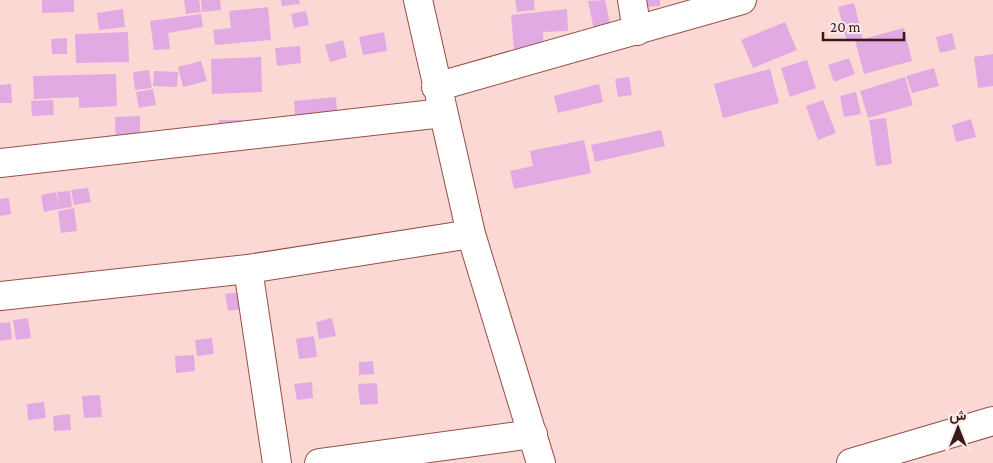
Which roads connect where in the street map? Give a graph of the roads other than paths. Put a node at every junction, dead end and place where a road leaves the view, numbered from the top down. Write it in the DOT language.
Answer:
graph roads {
  1 [pos="418,0"];
  2 [pos="632,0"];
  3 [pos="742,0"];
  4 [pos="638,31"];
  5 [pos="436,87"];
  6 [pos="443,113"];
  7 [pos="0,163"];
  8 [pos="471,234"];
  9 [pos="248,269"];
  10 [pos="0,296"];
  11 [pos="993,421"];
  12 [pos="532,434"];
  13 [pos="277,463"];
  14 [pos="319,463"];
  15 [pos="541,463"];
  16 [pos="851,463"];
  1 -- 5 [label="street"];
  2 -- 4 [label="street"];
  3 -- 4 [label="street"];
  4 -- 5 [label="street"];
  5 -- 6 [label="street"];
  6 -- 7 [label="street"];
  6 -- 8 [label="street"];
  8 -- 9 [label="street"];
  8 -- 12 [label="street"];
  9 -- 10 [label="street"];
  9 -- 13 [label="street"];
  11 -- 16 [label="street"];
  12 -- 14 [label="street"];
  12 -- 15 [label="street"];
}
